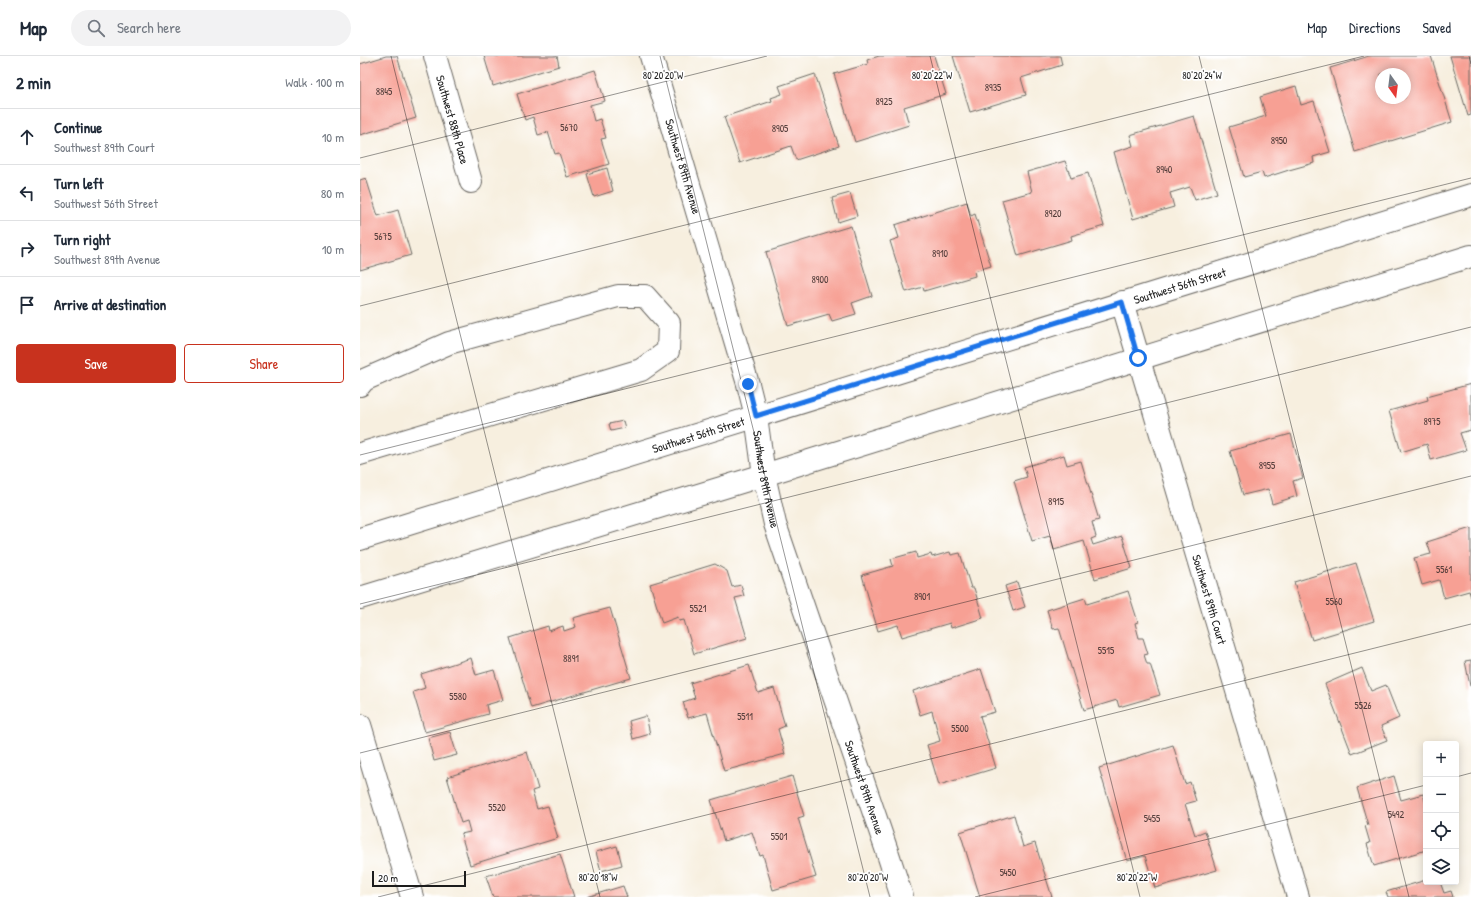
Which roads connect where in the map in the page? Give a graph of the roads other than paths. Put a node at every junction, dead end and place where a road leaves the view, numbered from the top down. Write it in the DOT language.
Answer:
graph roads {
  1 [pos="435,56"];
  2 [pos="651,56"];
  3 [pos="471,182"];
  4 [pos="1471,195"];
  5 [pos="1471,256"];
  6 [pos="1122,302"];
  7 [pos="1138,358"];
  8 [pos="360,385"];
  9 [pos="756,416"];
  10 [pos="360,454"];
  11 [pos="764,475"];
  12 [pos="360,539"];
  13 [pos="360,598"];
  14 [pos="360,725"];
  15 [pos="412,897"];
  16 [pos="902,897"];
  17 [pos="1298,897"];
  1 -- 3 [label="main road, Southwest 88th Place"];
  2 -- 9 [label="main road, Southwest 89th Avenue"];
  4 -- 6 [label="main road, Southwest 56th Street"];
  5 -- 7 [label="main road"];
  6 -- 7 [label="main road, Southwest 89th Court"];
  6 -- 9 [label="main road, Southwest 56th Street"];
  7 -- 11 [label="main road"];
  7 -- 17 [label="main road, Southwest 89th Court"];
  8 -- 10 [label="main road"];
  9 -- 11 [label="main road, Southwest 89th Avenue"];
  9 -- 12 [label="main road, Southwest 56th Street"];
  11 -- 13 [label="main road"];
  11 -- 16 [label="main road, Southwest 89th Avenue"];
  14 -- 15 [label="main road"];
}
